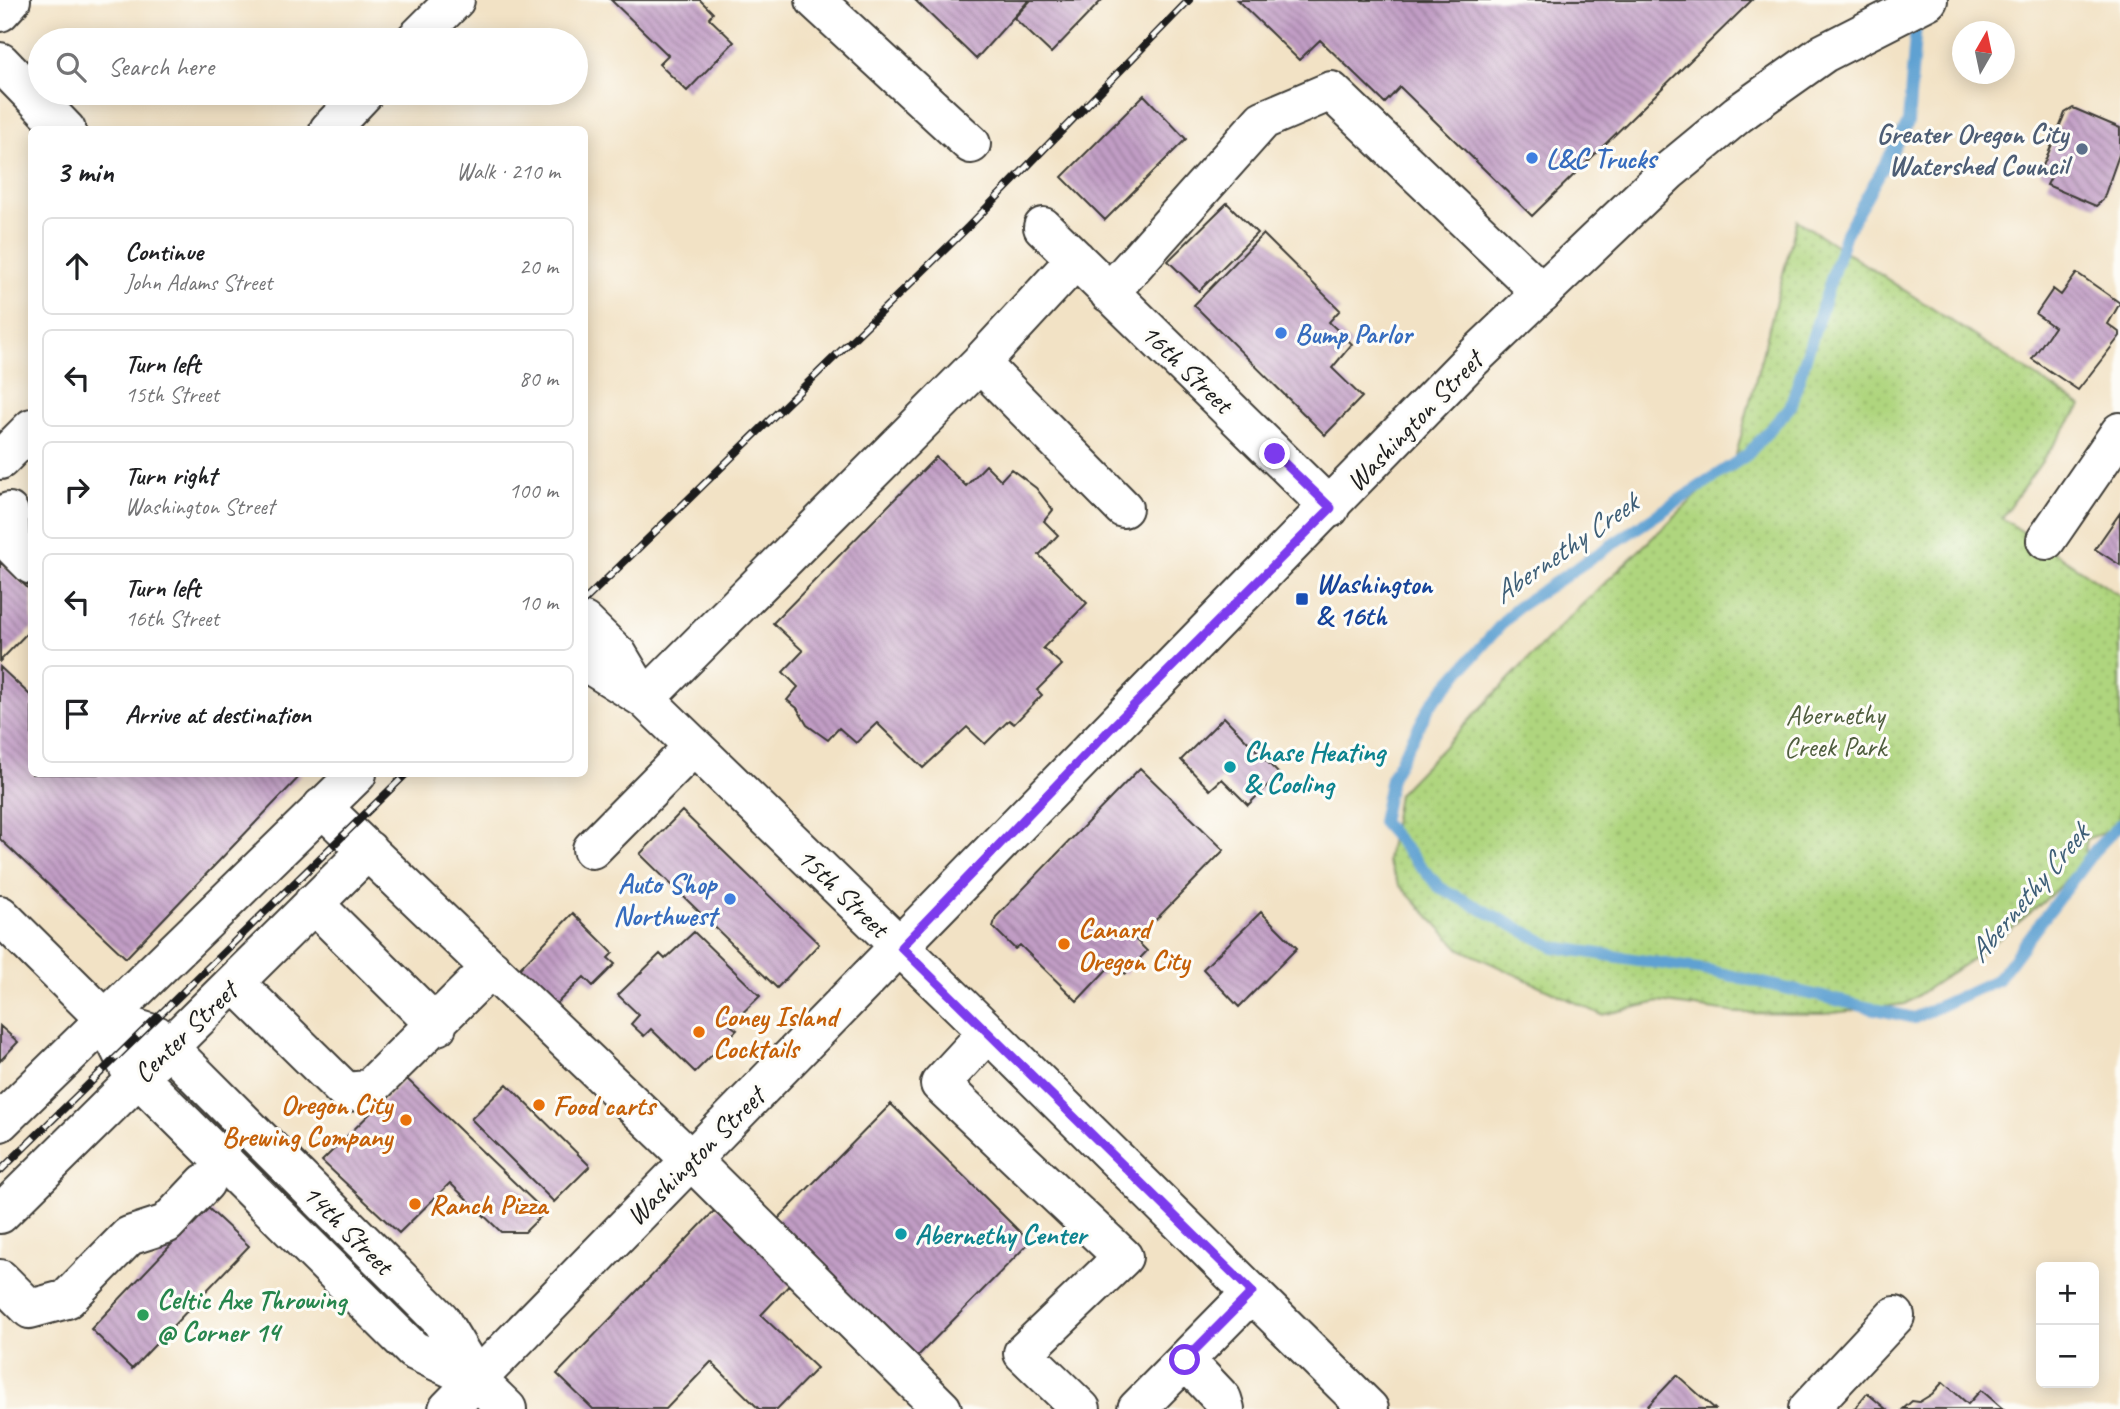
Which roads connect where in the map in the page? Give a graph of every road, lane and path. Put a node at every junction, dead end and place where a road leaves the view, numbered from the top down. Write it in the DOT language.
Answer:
graph roads {
  1 [pos="10,0"];
  2 [pos="455,0"];
  3 [pos="815,0"];
  4 [pos="1928,0"];
  5 [pos="0,12"];
  6 [pos="427,28"];
  7 [pos="0,62"];
  8 [pos="28,91"];
  9 [pos="42,105"];
  10 [pos="353,105"];
  11 [pos="62,126"];
  12 [pos="333,126"];
  13 [pos="971,144"];
  14 [pos="1043,227"];
  15 [pos="1076,259"];
  16 [pos="1110,293"];
  17 [pos="1542,293"];
  18 [pos="980,363"];
  19 [pos="28,432"];
  20 [pos="2120,432"];
  21 [pos="0,460"];
  22 [pos="1331,508"];
  23 [pos="1123,509"];
  24 [pos="13,510"];
  25 [pos="2046,540"];
  26 [pos="28,561"];
  27 [pos="588,626"];
  28 [pos="588,663"];
  29 [pos="645,699"];
  30 [pos="693,747"];
  31 [pos="354,777"];
  32 [pos="322,807"];
  33 [pos="592,849"];
  34 [pos="368,850"];
  35 [pos="313,903"];
  36 [pos="0,915"];
  37 [pos="901,947"];
  38 [pos="491,968"];
  39 [pos="235,983"];
  40 [pos="105,1019"];
  41 [pos="437,1026"];
  42 [pos="988,1032"];
  43 [pos="169,1049"];
  44 [pos="139,1078"];
  45 [pos="0,1122"];
  46 [pos="691,1160"];
  47 [pos="205,1183"];
  48 [pos="0,1214"];
  49 [pos="0,1279"];
  50 [pos="1252,1292"];
  51 [pos="1895,1316"];
  52 [pos="1185,1360"];
  53 [pos="477,1380"];
  54 [pos="448,1409"];
  55 [pos="507,1409"];
  56 [pos="942,1409"];
  57 [pos="1081,1409"];
  58 [pos="1137,1409"];
  59 [pos="1225,1409"];
  60 [pos="1369,1409"];
  61 [pos="1808,1409"];
  1 -- 5 [label="main road"];
  2 -- 6 [label="main road"];
  3 -- 13 [label="main road"];
  4 -- 17 [label="main road, Washington Street"];
  7 -- 8 [label="main road"];
  9 -- 11 [label="main road"];
  10 -- 12 [label="main road"];
  14 -- 15 [label="main road, 16th Street"];
  15 -- 16 [label="main road, 16th Street"];
  15 -- 18 [label="main road"];
  16 -- 17 [label="main road"];
  16 -- 22 [label="main road, 16th Street"];
  17 -- 22 [label="main road, Washington Street"];
  18 -- 23 [label="main road"];
  18 -- 29 [label="main road"];
  19 -- 21 [label="main road"];
  20 -- 25 [label="main road"];
  22 -- 37 [label="main road, Washington Street"];
  24 -- 26 [label="main road"];
  27 -- 29 [label="main road, 15th Street"];
  28 -- 29 [label="main road, 15th Street"];
  29 -- 30 [label="main road, 15th Street"];
  30 -- 33 [label="main road"];
  30 -- 37 [label="main road, 15th Street"];
  31 -- 32 [label="main road"];
  32 -- 34 [label="main road"];
  32 -- 40 [label="main road"];
  34 -- 35 [label="main road, Center Street"];
  34 -- 38 [label="main road"];
  35 -- 39 [label="main road, Center Street"];
  35 -- 41 [label="main road"];
  36 -- 40 [label="main road, 14th Street"];
  37 -- 42 [label="main road, 15th Street"];
  37 -- 46 [label="main road, Washington Street"];
  38 -- 41 [label="main road"];
  38 -- 46 [label="main road"];
  39 -- 41 [label="main road"];
  39 -- 43 [label="main road, Center Street"];
  40 -- 43 [label="main road, 14th Street"];
  40 -- 44 [label="main road, 14th Street"];
  40 -- 45 [label="main road"];
  42 -- 50 [label="main road, 15th Street"];
  42 -- 57 [label="main road"];
  43 -- 44 [label="main road, Center Street"];
  43 -- 53 [label="main road, 14th Street"];
  44 -- 48 [label="main road, Center Street"];
  44 -- 53 [label="main road, 14th Street"];
  46 -- 53 [label="main road, Washington Street"];
  46 -- 56 [label="main road"];
  47 -- 49 [label="main road"];
  50 -- 52 [label="main road"];
  50 -- 60 [label="main road, 15th Street"];
  51 -- 61 [label="main road"];
  52 -- 58 [label="main road"];
  52 -- 59 [label="main road"];
  53 -- 54 [label="main road, Washington Street"];
  53 -- 55 [label="main road, 14th Street"];
}
